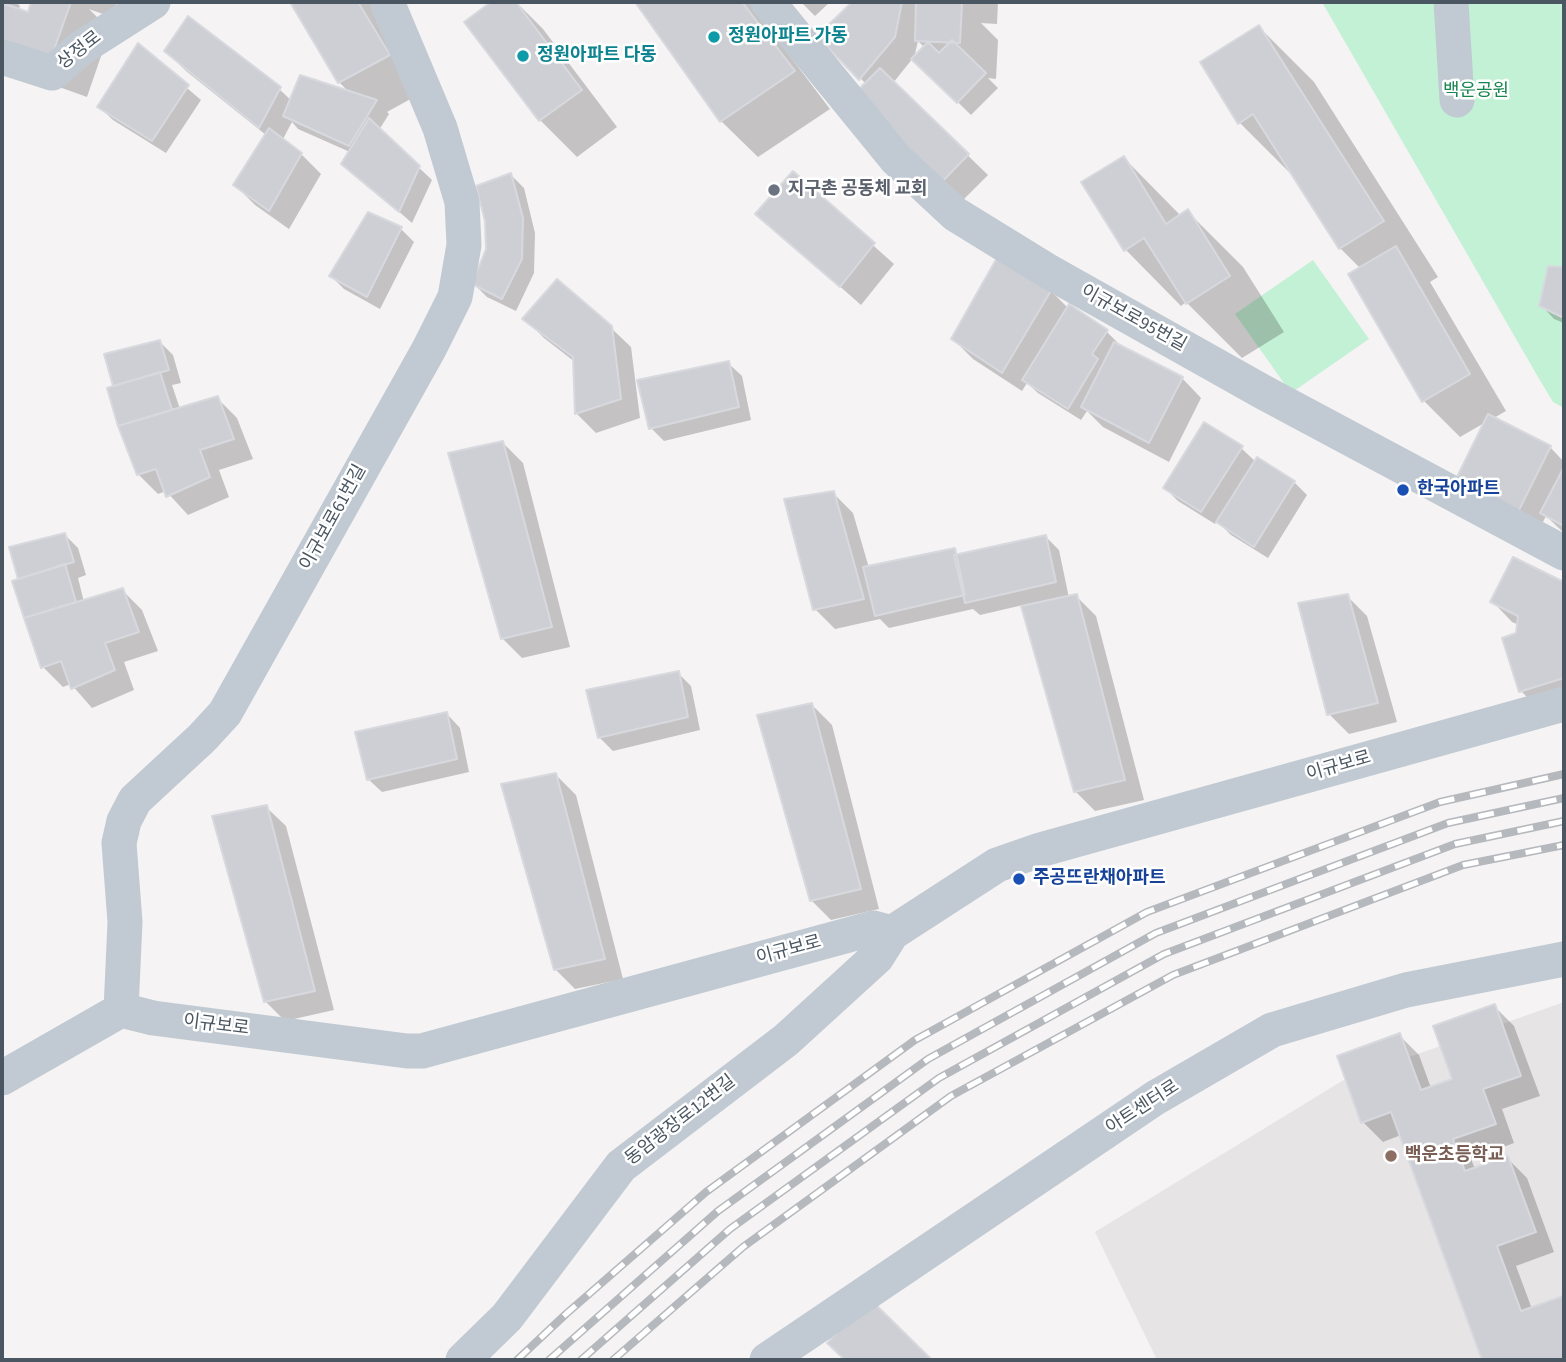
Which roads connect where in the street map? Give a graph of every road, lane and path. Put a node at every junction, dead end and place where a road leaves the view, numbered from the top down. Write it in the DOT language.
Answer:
graph roads {
  1 [pos="153,2"];
  2 [pos="387,2"];
  3 [pos="768,2"];
  4 [pos="1451,2"];
  5 [pos="2,57"];
  6 [pos="1457,100"];
  7 [pos="1564,553"];
  8 [pos="1564,704"];
  9 [pos="892,933"];
  10 [pos="1564,959"];
  11 [pos="121,1010"];
  12 [pos="2,1078"];
  13 [pos="463,1360"];
  14 [pos="767,1360"];
  1 -- 5 [label="street, 상정로"];
  2 -- 11 [label="street, 이규보로61번길"];
  3 -- 7 [label="street, 이규보로95번길"];
  4 -- 6 [label="street"];
  8 -- 9 [label="street, 이규보로"];
  9 -- 11 [label="street, 이규보로"];
  9 -- 13 [label="street, 동암광장로12번길"];
  10 -- 14 [label="street, 아트센터로"];
  11 -- 12 [label="street"];
}
